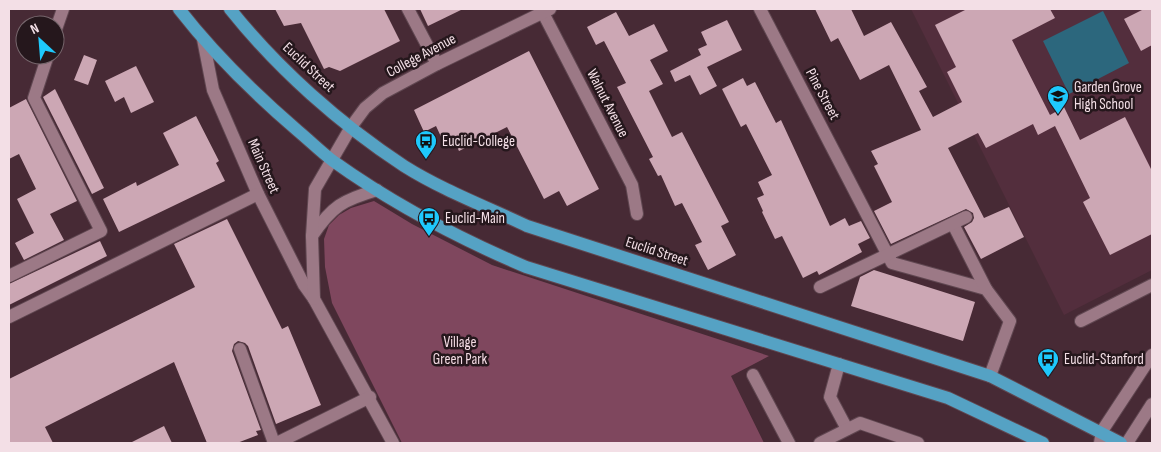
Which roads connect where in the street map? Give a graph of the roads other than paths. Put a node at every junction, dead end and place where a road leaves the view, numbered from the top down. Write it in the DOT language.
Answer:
graph roads {
  1 [pos="178,9"];
  2 [pos="230,9"];
  3 [pos="408,9"];
  4 [pos="760,9"];
  5 [pos="544,10"];
  6 [pos="203,39"];
  7 [pos="437,64"];
  8 [pos="45,65"];
  9 [pos="352,126"];
  10 [pos="332,160"];
  11 [pos="377,190"];
  12 [pos="258,194"];
  13 [pos="637,214"];
  14 [pos="966,218"];
  15 [pos="953,224"];
  16 [pos="312,236"];
  17 [pos="887,254"];
  18 [pos="9,276"];
  19 [pos="1152,285"];
  20 [pos="820,287"];
  21 [pos="986,289"];
  22 [pos="314,299"];
  23 [pos="9,317"];
  24 [pos="1081,321"];
  25 [pos="240,349"];
  26 [pos="1152,354"];
  27 [pos="838,364"];
  28 [pos="753,375"];
  29 [pos="990,376"];
  30 [pos="370,397"];
  31 [pos="1152,404"];
  32 [pos="847,429"];
  33 [pos="879,430"];
  34 [pos="1101,437"];
  35 [pos="275,443"];
  36 [pos="393,443"];
  37 [pos="788,443"];
  38 [pos="820,443"];
  39 [pos="886,443"];
  40 [pos="918,443"];
  41 [pos="1044,443"];
  42 [pos="1121,443"];
  43 [pos="1127,443"];
  1 -- 6 [label="main road"];
  2 -- 9 [label="main road, Euclid Street"];
  3 -- 7 [label="street"];
  4 -- 17 [label="street, Pine Street"];
  5 -- 7 [label="street, College Avenue"];
  5 -- 13 [label="street, Walnut Avenue"];
  6 -- 10 [label="main road"];
  6 -- 12 [label="street, Main Street"];
  7 -- 9 [label="street, College Avenue"];
  8 -- 18 [label="street"];
  9 -- 10 [label="street, College Avenue"];
  9 -- 29 [label="main road, Euclid Street"];
  10 -- 11 [label="main road"];
  10 -- 16 [label="street, Main Street"];
  11 -- 16 [label="street"];
  11 -- 27 [label="main road"];
  12 -- 22 [label="street, Main Street"];
  12 -- 23 [label="street"];
  14 -- 15 [label="street"];
  15 -- 17 [label="street"];
  15 -- 21 [label="street"];
  16 -- 22 [label="street, Main Street"];
  17 -- 20 [label="street"];
  17 -- 21 [label="street"];
  19 -- 24 [label="street"];
  21 -- 29 [label="street"];
  22 -- 30 [label="street, Main Street"];
  25 -- 35 [label="street"];
  26 -- 34 [label="street"];
  27 -- 32 [label="street"];
  27 -- 41 [label="main road"];
  28 -- 37 [label="street"];
  29 -- 34 [label="main road, Euclid Street"];
  30 -- 35 [label="street"];
  30 -- 36 [label="street, Main Street"];
  31 -- 43 [label="street"];
  32 -- 33 [label="street"];
  32 -- 38 [label="street"];
  33 -- 39 [label="street"];
  33 -- 40 [label="street"];
  34 -- 42 [label="main road, Euclid Street"];
}
